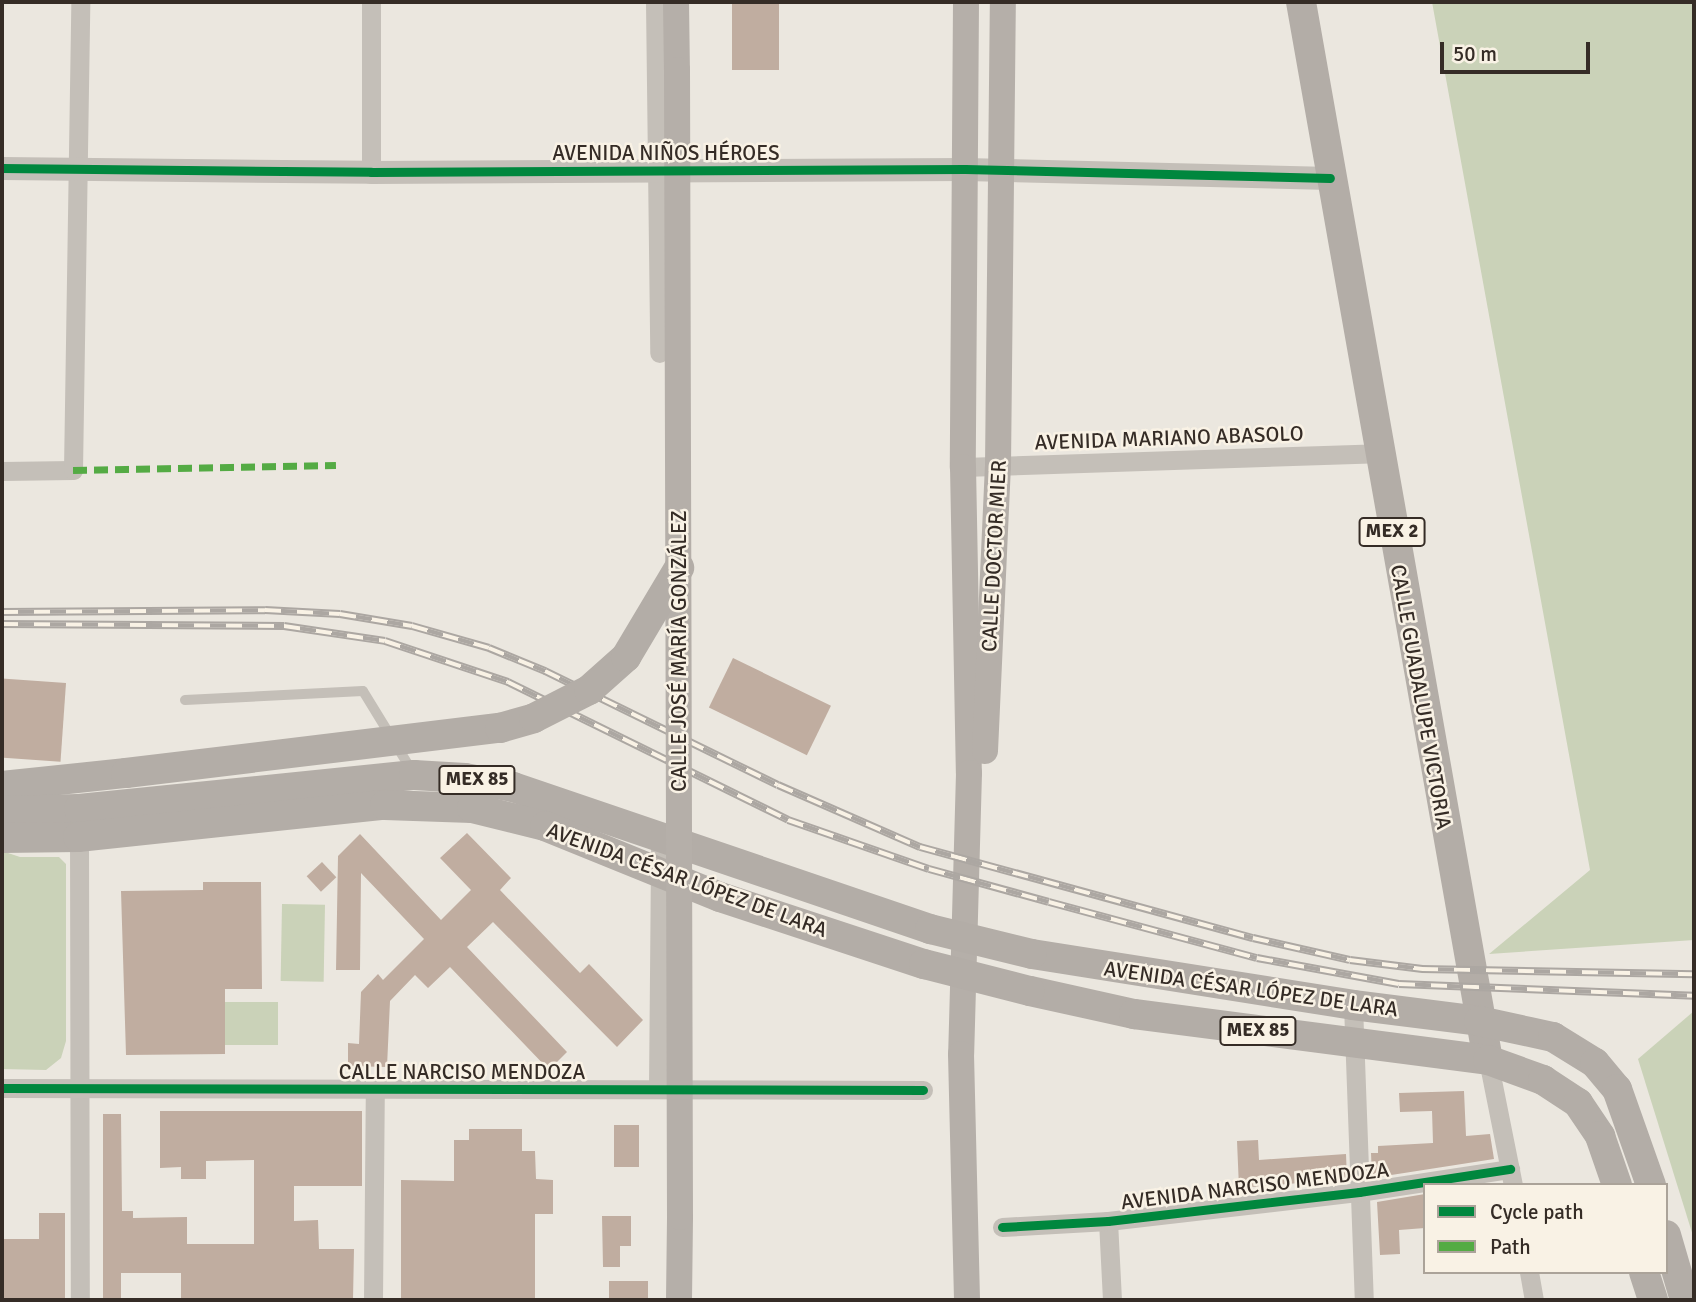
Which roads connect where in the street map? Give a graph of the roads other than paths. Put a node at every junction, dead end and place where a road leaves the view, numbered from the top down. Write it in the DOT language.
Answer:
graph roads {
  1 [pos="80,2"];
  2 [pos="370,2"];
  3 [pos="655,2"];
  4 [pos="676,2"];
  5 [pos="966,2"];
  6 [pos="1003,2"];
  7 [pos="1301,2"];
  8 [pos="2,168"];
  9 [pos="80,168"];
  10 [pos="965,169"];
  11 [pos="658,170"];
  12 [pos="1005,170"];
  13 [pos="372,172"];
  14 [pos="1330,178"];
  15 [pos="659,353"];
  16 [pos="1378,453"];
  17 [pos="998,466"];
  18 [pos="963,467"];
  19 [pos="2,471"];
  20 [pos="679,568"];
  21 [pos="185,700"];
  22 [pos="414,775"];
  23 [pos="3,792"];
  24 [pos="415,805"];
  25 [pos="79,823"];
  26 [pos="660,837"];
  27 [pos="2,838"];
  28 [pos="697,850"];
  29 [pos="658,868"];
  30 [pos="691,886"];
  31 [pos="1353,1005"];
  32 [pos="1479,1021"];
  33 [pos="1354,1044"];
  34 [pos="1488,1060"];
  35 [pos="2,1088"];
  36 [pos="80,1088"];
  37 [pos="375,1089"];
  38 [pos="659,1089"];
  39 [pos="691,1089"];
  40 [pos="923,1090"];
  41 [pos="965,1109"];
  42 [pos="1511,1177"];
  43 [pos="1450,1183"];
  44 [pos="1616,1183"];
  45 [pos="1650,1183"];
  46 [pos="1423,1186"];
  47 [pos="1359,1192"];
  48 [pos="1108,1221"];
  49 [pos="1002,1227"];
  50 [pos="1668,1242"];
  51 [pos="1529,1274"];
  52 [pos="1645,1274"];
  53 [pos="80,1300"];
  54 [pos="373,1300"];
  55 [pos="679,1300"];
  56 [pos="967,1300"];
  57 [pos="1112,1300"];
  58 [pos="1364,1300"];
  59 [pos="1534,1300"];
  60 [pos="1653,1300"];
  61 [pos="1685,1300"];
  1 -- 9 [label="street"];
  2 -- 13 [label="street"];
  3 -- 11 [label="street"];
  4 -- 20 [label="main road, CALLE JOSÉ MARÍA GONZÁLEZ, bridge"];
  5 -- 10 [label="main road, CALLE DOCTOR MIER"];
  6 -- 12 [label="main road, CALLE DOCTOR MIER"];
  7 -- 14 [label="main road, CALLE GUADALUPE VICTORIA / MEX 2"];
  8 -- 9 [label="street, AVENIDA NIÑOS HÉROES"];
  9 -- 13 [label="street, AVENIDA NIÑOS HÉROES"];
  9 -- 19 [label="street"];
  10 -- 11 [label="street, AVENIDA NIÑOS HÉROES"];
  10 -- 12 [label="street, AVENIDA NIÑOS HÉROES"];
  10 -- 18 [label="main road, CALLE DOCTOR MIER"];
  11 -- 13 [label="street, AVENIDA NIÑOS HÉROES"];
  11 -- 15 [label="street"];
  12 -- 14 [label="street, AVENIDA NIÑOS HÉROES"];
  12 -- 17 [label="main road, CALLE DOCTOR MIER"];
  14 -- 16 [label="main road, CALLE GUADALUPE VICTORIA / MEX 2"];
  16 -- 17 [label="street, AVENIDA MARIANO ABASOLO"];
  16 -- 32 [label="main road, CALLE GUADALUPE VICTORIA / MEX 2"];
  17 -- 18 [label="street, AVENIDA MARIANO ABASOLO"];
  17 -- 41 [label="main road, CALLE DOCTOR MIER"];
  18 -- 41 [label="main road, CALLE DOCTOR MIER"];
  20 -- 23 [label="main road, bridge"];
  20 -- 55 [label="main road, CALLE JOSÉ MARÍA GONZÁLEZ, bridge"];
  21 -- 22 [label="lane"];
  22 -- 24 [label="main road"];
  22 -- 25 [label="main road, AVENIDA CÉSAR LÓPEZ DE LARA / MEX 85"];
  22 -- 26 [label="main road, AVENIDA CÉSAR LÓPEZ DE LARA / MEX 85"];
  23 -- 25 [label="main road, AVENIDA CÉSAR LÓPEZ DE LARA / MEX 85"];
  24 -- 25 [label="main road, AVENIDA CÉSAR LÓPEZ DE LARA / MEX 85"];
  24 -- 29 [label="main road, AVENIDA CÉSAR LÓPEZ DE LARA / MEX 85"];
  25 -- 27 [label="main road, AVENIDA CÉSAR LÓPEZ DE LARA / MEX 85"];
  25 -- 36 [label="street"];
  26 -- 28 [label="main road, AVENIDA CÉSAR LÓPEZ DE LARA / MEX 85"];
  26 -- 29 [label="street"];
  28 -- 30 [label="street"];
  28 -- 31 [label="main road, AVENIDA CÉSAR LÓPEZ DE LARA / MEX 85, bridge"];
  29 -- 30 [label="main road, AVENIDA CÉSAR LÓPEZ DE LARA / MEX 85"];
  29 -- 38 [label="street"];
  30 -- 33 [label="main road, AVENIDA CÉSAR LÓPEZ DE LARA / MEX 85, bridge"];
  30 -- 39 [label="street"];
  31 -- 32 [label="main road, AVENIDA CÉSAR LÓPEZ DE LARA / MEX 85"];
  31 -- 33 [label="street"];
  32 -- 34 [label="main road, CALLE GUADALUPE VICTORIA / MEX 2"];
  32 -- 45 [label="main road, MEX 85"];
  33 -- 34 [label="main road, AVENIDA CÉSAR LÓPEZ DE LARA / MEX 85"];
  33 -- 47 [label="street"];
  34 -- 42 [label="street, CALLE GUADALUPE VICTORIA"];
  34 -- 44 [label="main road, MEX 85"];
  35 -- 36 [label="street, CALLE NARCISO MENDOZA"];
  36 -- 37 [label="street, CALLE NARCISO MENDOZA"];
  36 -- 53 [label="street"];
  37 -- 38 [label="street, CALLE NARCISO MENDOZA"];
  37 -- 54 [label="street"];
  38 -- 39 [label="street, CALLE NARCISO MENDOZA"];
  39 -- 40 [label="street, CALLE NARCISO MENDOZA"];
  41 -- 56 [label="main road, CALLE DOCTOR MIER"];
  42 -- 43 [label="street, AVENIDA NARCISO MENDOZA"];
  46 -- 47 [label="street, AVENIDA NARCISO MENDOZA"];
  47 -- 48 [label="street, AVENIDA NARCISO MENDOZA"];
  47 -- 58 [label="street"];
  48 -- 49 [label="street, AVENIDA NARCISO MENDOZA"];
  48 -- 57 [label="street"];
  50 -- 61 [label="main road"];
  51 -- 59 [label="street"];
  52 -- 60 [label="main road"];
}
